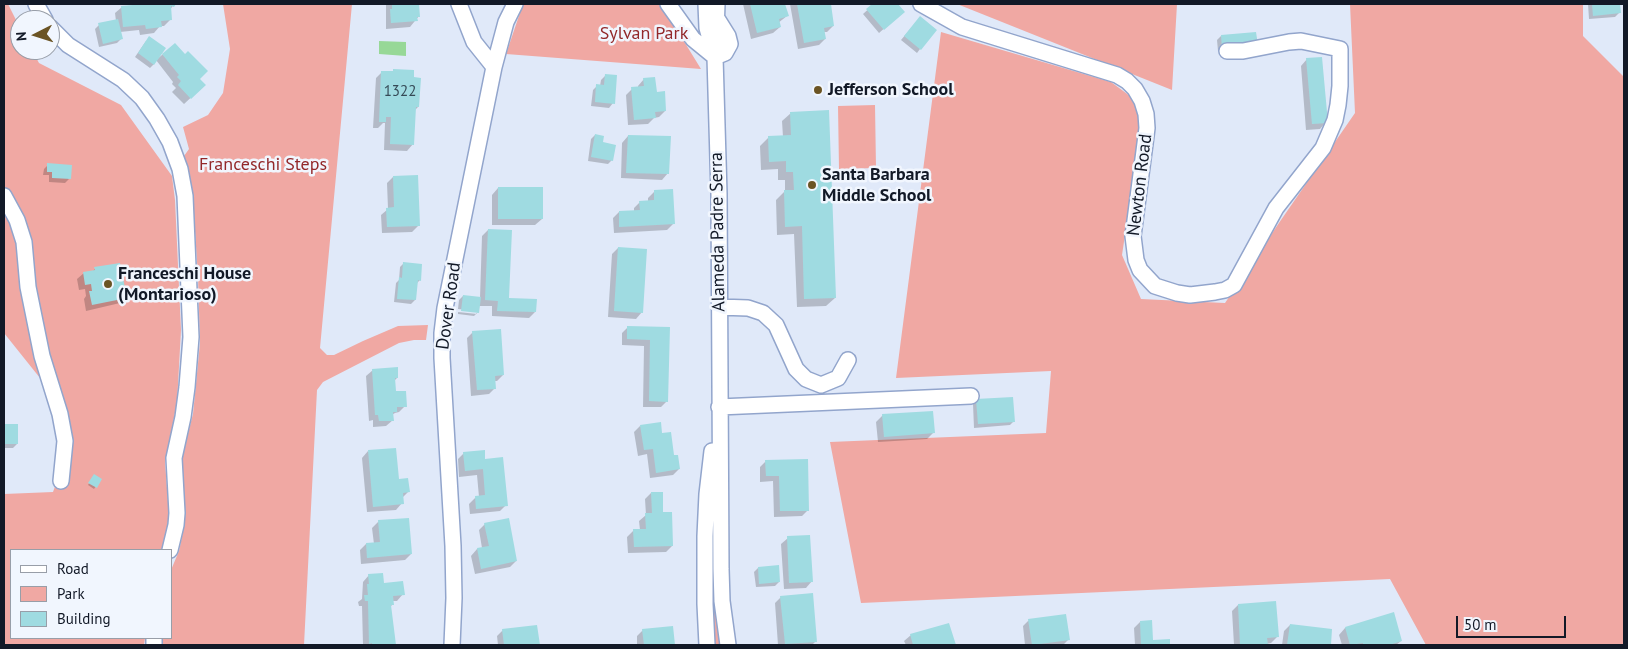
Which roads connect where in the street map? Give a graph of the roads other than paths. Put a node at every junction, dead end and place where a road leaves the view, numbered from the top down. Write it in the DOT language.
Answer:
graph roads {
  1 [pos="460,4"];
  2 [pos="514,4"];
  3 [pos="668,4"];
  4 [pos="706,4"];
  5 [pos="718,4"];
  6 [pos="921,4"];
  7 [pos="60,37"];
  8 [pos="1228,51"];
  9 [pos="715,57"];
  10 [pos="494,67"];
  11 [pos="4,196"];
  12 [pos="719,307"];
  13 [pos="848,360"];
  14 [pos="972,396"];
  15 [pos="719,407"];
  16 [pos="61,481"];
  17 [pos="170,549"];
  18 [pos="727,640"];
  19 [pos="452,645"];
  20 [pos="707,645"];
  21 [pos="740,645"];
  1 -- 10 [label="street"];
  2 -- 10 [label="street, Dover Road"];
  3 -- 9 [label="street"];
  4 -- 9 [label="street, Alameda Padre Serra"];
  5 -- 9 [label="street, Alameda Padre Serra"];
  6 -- 8 [label="street, Newton Road"];
  7 -- 17 [label="street"];
  9 -- 12 [label="street, Alameda Padre Serra"];
  10 -- 19 [label="street, Dover Road"];
  11 -- 16 [label="street"];
  12 -- 13 [label="street"];
  12 -- 15 [label="street, Alameda Padre Serra"];
  14 -- 15 [label="street"];
  15 -- 18 [label="street, Alameda Padre Serra"];
  15 -- 20 [label="street, Alameda Padre Serra"];
  18 -- 21 [label="street"];
}
